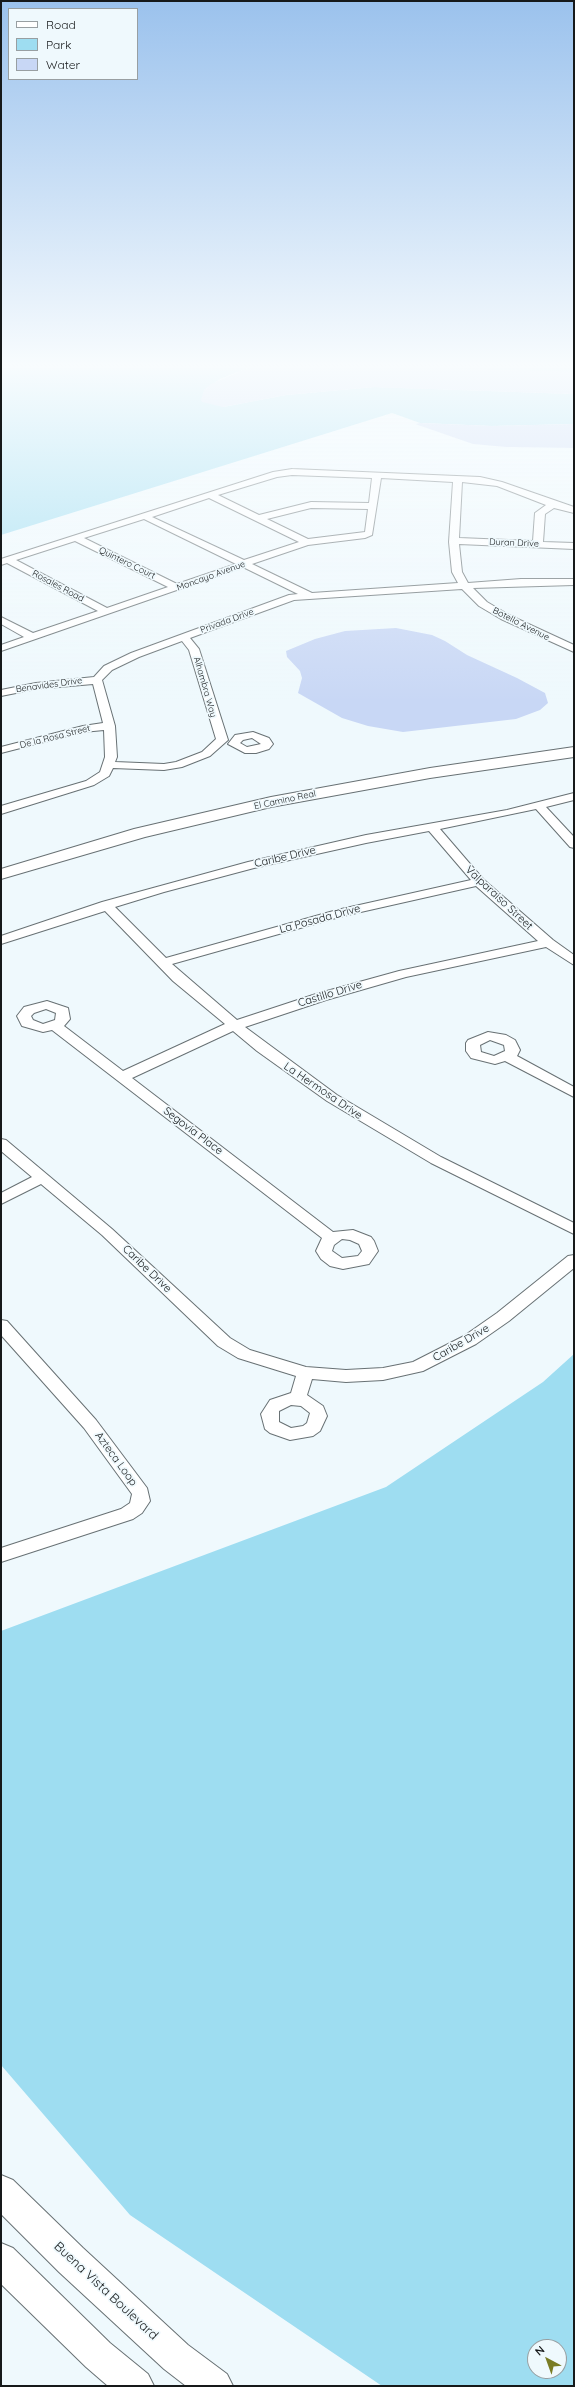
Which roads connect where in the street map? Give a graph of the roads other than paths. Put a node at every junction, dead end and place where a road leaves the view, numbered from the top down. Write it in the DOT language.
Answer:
graph roads {
  1 [pos="258,479"];
  2 [pos="376,479"];
  3 [pos="458,479"];
  4 [pos="468,479"];
  5 [pos="210,494"];
  6 [pos="552,505"];
  7 [pos="372,506"];
  8 [pos="574,510"];
  9 [pos="144,516"];
  10 [pos="260,518"];
  11 [pos="76,538"];
  12 [pos="454,541"];
  13 [pos="307,542"];
  14 [pos="538,544"];
  15 [pos="574,546"];
  16 [pos="5,561"];
  17 [pos="245,564"];
  18 [pos="574,582"];
  19 [pos="464,585"];
  20 [pos="178,588"];
  21 [pos="309,595"];
  22 [pos="107,612"];
  23 [pos="1,620"];
  24 [pos="32,637"];
  25 [pos="184,637"];
  26 [pos="1,648"];
  27 [pos="574,649"];
  28 [pos="98,680"];
  29 [pos="1,693"];
  30 [pos="109,726"];
  31 [pos="222,740"];
  32 [pos="574,741"];
  33 [pos="234,742"];
  34 [pos="1,750"];
  35 [pos="574,752"];
  36 [pos="110,765"];
  37 [pos="574,796"];
  38 [pos="538,805"];
  39 [pos="1,810"];
  40 [pos="431,826"];
  41 [pos="574,844"];
  42 [pos="1,861"];
  43 [pos="1,874"];
  44 [pos="479,882"];
  45 [pos="106,905"];
  46 [pos="1,940"];
  47 [pos="548,943"];
  48 [pos="574,961"];
  49 [pos="163,963"];
  50 [pos="54,1026"];
  51 [pos="234,1026"];
  52 [pos="508,1057"];
  53 [pos="122,1077"];
  54 [pos="574,1092"];
  55 [pos="1,1143"];
  56 [pos="42,1178"];
  57 [pos="1,1199"];
  58 [pos="574,1229"];
  59 [pos="331,1238"];
  60 [pos="574,1260"];
  61 [pos="1,1326"];
  62 [pos="305,1372"];
  63 [pos="298,1399"];
  64 [pos="1,1555"];
  65 [pos="1,2191"];
  66 [pos="1,2260"];
  67 [pos="136,2386"];
  68 [pos="215,2386"];
  1 -- 5 [label="street"];
  2 -- 7 [label="street, Moncayo Avenue"];
  3 -- 12 [label="street, Botello Avenue"];
  4 -- 6 [label="street"];
  5 -- 9 [label="street"];
  5 -- 10 [label="street"];
  6 -- 8 [label="street"];
  6 -- 14 [label="street"];
  7 -- 10 [label="street"];
  7 -- 13 [label="street, Moncayo Avenue"];
  9 -- 11 [label="street"];
  9 -- 17 [label="street"];
  10 -- 13 [label="street"];
  11 -- 16 [label="street"];
  11 -- 20 [label="street, Quintero Court"];
  12 -- 14 [label="street, Duran Drive"];
  12 -- 19 [label="street, Botello Avenue"];
  13 -- 17 [label="street, Moncayo Avenue"];
  14 -- 15 [label="street, Duran Drive"];
  16 -- 22 [label="street, Rosales Road"];
  17 -- 20 [label="street, Moncayo Avenue"];
  17 -- 21 [label="street"];
  18 -- 19 [label="street, Privada Drive"];
  19 -- 21 [label="street, Privada Drive"];
  19 -- 27 [label="street, Botello Avenue"];
  20 -- 22 [label="street, Moncayo Avenue"];
  21 -- 25 [label="street, Privada Drive"];
  22 -- 24 [label="street, Moncayo Avenue"];
  23 -- 24 [label="street"];
  24 -- 26 [label="street, Moncayo Avenue"];
  25 -- 28 [label="street, Privada Drive"];
  25 -- 31 [label="street, Alhambra Way"];
  28 -- 29 [label="street, Benavides Drive"];
  28 -- 30 [label="street"];
  30 -- 34 [label="street, De la Rosa Street"];
  30 -- 36 [label="street"];
  31 -- 33 [label="street"];
  31 -- 36 [label="street"];
  32 -- 42 [label="main road, El Camino Real"];
  35 -- 43 [label="main road, El Camino Real"];
  36 -- 39 [label="street"];
  37 -- 38 [label="street, Caribe Drive"];
  38 -- 40 [label="street, Caribe Drive"];
  38 -- 41 [label="street"];
  40 -- 44 [label="street, Valparaiso Street"];
  40 -- 45 [label="street, Caribe Drive"];
  44 -- 47 [label="street, Valparaiso Street"];
  44 -- 49 [label="street, La Posada Drive"];
  45 -- 46 [label="street, Caribe Drive"];
  45 -- 49 [label="street, La Hermosa Drive"];
  47 -- 48 [label="street, Valparaiso Street"];
  47 -- 51 [label="street, Castillo Drive"];
  49 -- 51 [label="street, La Hermosa Drive"];
  50 -- 53 [label="street, Segovia Place"];
  51 -- 53 [label="street, Castillo Drive"];
  51 -- 58 [label="street, La Hermosa Drive"];
  52 -- 54 [label="street"];
  53 -- 59 [label="street, Segovia Place"];
  55 -- 56 [label="street, Caribe Drive"];
  56 -- 57 [label="street"];
  56 -- 62 [label="street, Caribe Drive"];
  60 -- 62 [label="street, Caribe Drive"];
  61 -- 64 [label="street, Azteca Loop"];
  62 -- 63 [label="street"];
  65 -- 68 [label="main road, Buena Vista Boulevard"];
  66 -- 67 [label="main road"];
}
